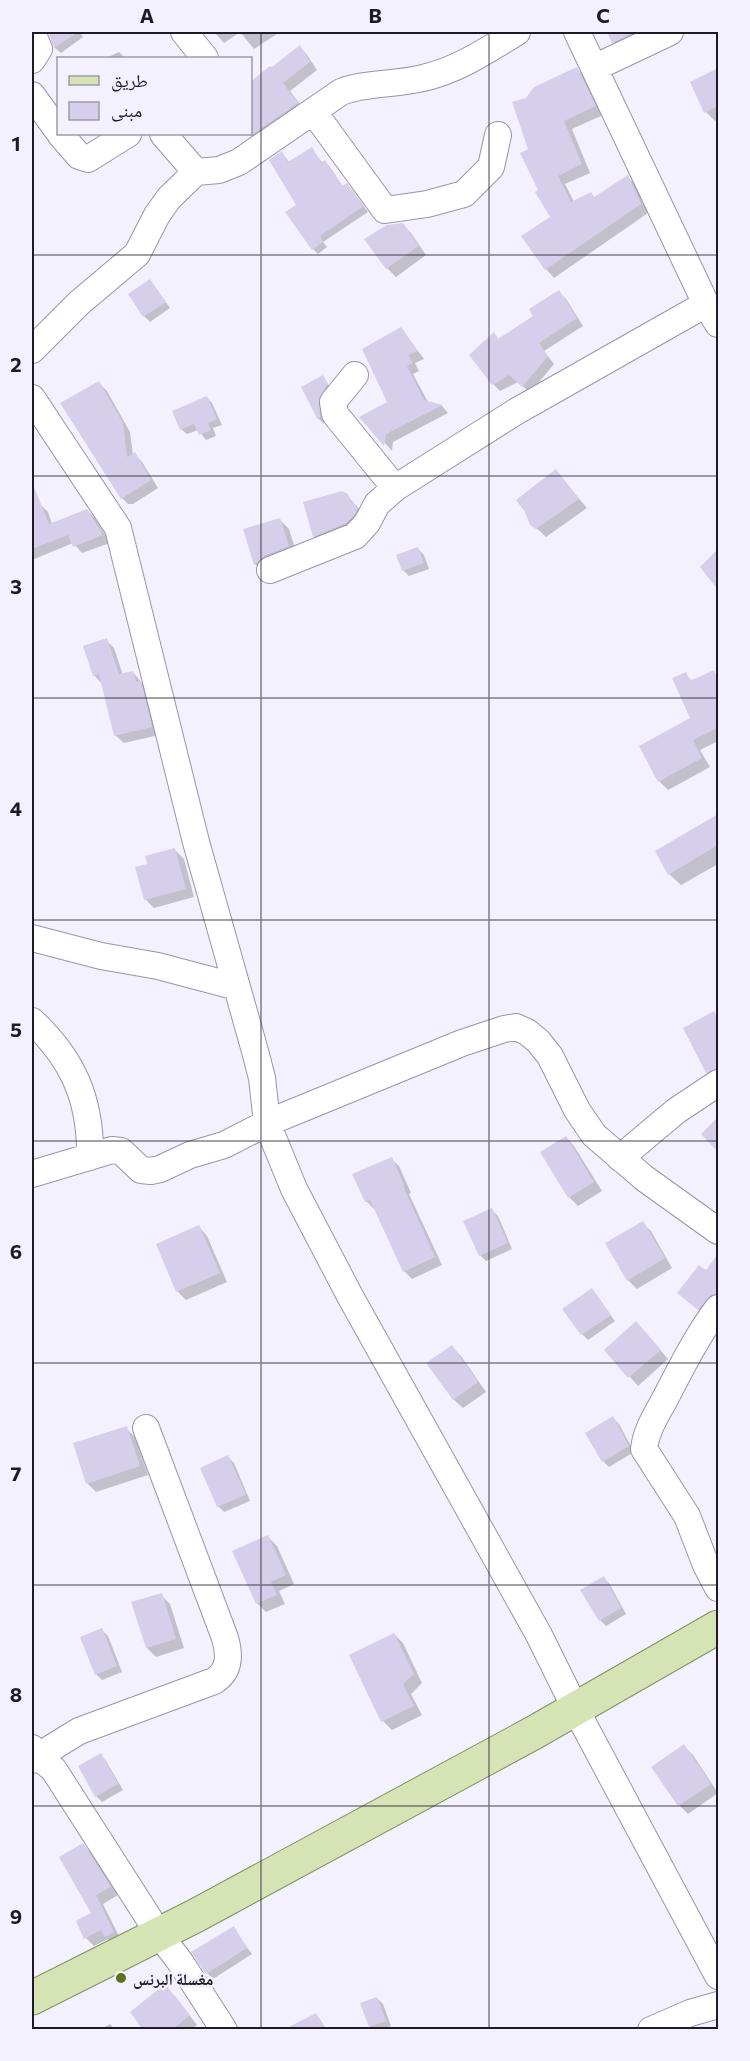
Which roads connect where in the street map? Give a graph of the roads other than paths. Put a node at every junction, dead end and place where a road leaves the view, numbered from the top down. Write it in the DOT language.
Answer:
graph roads {
  1 [pos="32,32"];
  2 [pos="184,32"];
  3 [pos="517,32"];
  4 [pos="576,32"];
  5 [pos="670,32"];
  6 [pos="204,57"];
  7 [pos="32,60"];
  8 [pos="594,68"];
  9 [pos="32,94"];
  10 [pos="313,111"];
  11 [pos="57,129"];
  12 [pos="62,135"];
  13 [pos="126,135"];
  14 [pos="164,135"];
  15 [pos="498,135"];
  16 [pos="196,172"];
  17 [pos="712,314"];
  18 [pos="32,350"];
  19 [pos="355,375"];
  20 [pos="32,398"];
  21 [pos="395,488"];
  22 [pos="270,570"];
  23 [pos="32,938"];
  24 [pos="237,987"];
  25 [pos="32,1021"];
  26 [pos="718,1083"];
  27 [pos="267,1123"];
  28 [pos="90,1157"];
  29 [pos="620,1158"];
  30 [pos="32,1174"];
  31 [pos="718,1231"];
  32 [pos="718,1308"];
  33 [pos="146,1428"];
  34 [pos="718,1588"];
  35 [pos="718,1627"];
  36 [pos="576,1710"];
  37 [pos="33,1755"];
  38 [pos="159,1934"];
  39 [pos="718,1976"];
  40 [pos="32,1998"];
  41 [pos="718,2005"];
  42 [pos="224,2030"];
  43 [pos="651,2030"];
  1 -- 7 [label="street"];
  2 -- 6 [label="street"];
  3 -- 10 [label="street"];
  4 -- 8 [label="street"];
  5 -- 8 [label="street"];
  8 -- 17 [label="street"];
  9 -- 11 [label="street"];
  10 -- 15 [label="street"];
  10 -- 16 [label="street"];
  12 -- 13 [label="street"];
  14 -- 16 [label="street"];
  16 -- 18 [label="street"];
  17 -- 21 [label="street"];
  19 -- 21 [label="street"];
  20 -- 24 [label="street"];
  21 -- 22 [label="street"];
  23 -- 24 [label="street"];
  24 -- 27 [label="street"];
  25 -- 28 [label="street"];
  26 -- 29 [label="street"];
  27 -- 28 [label="street"];
  27 -- 29 [label="street"];
  27 -- 36 [label="street"];
  28 -- 30 [label="street"];
  29 -- 31 [label="street"];
  32 -- 34 [label="street"];
  33 -- 37 [label="street"];
  35 -- 36 [label="main road"];
  36 -- 38 [label="main road"];
  36 -- 39 [label="street"];
  37 -- 38 [label="street"];
  38 -- 40 [label="main road"];
  38 -- 42 [label="street"];
  41 -- 43 [label="street"];
}
